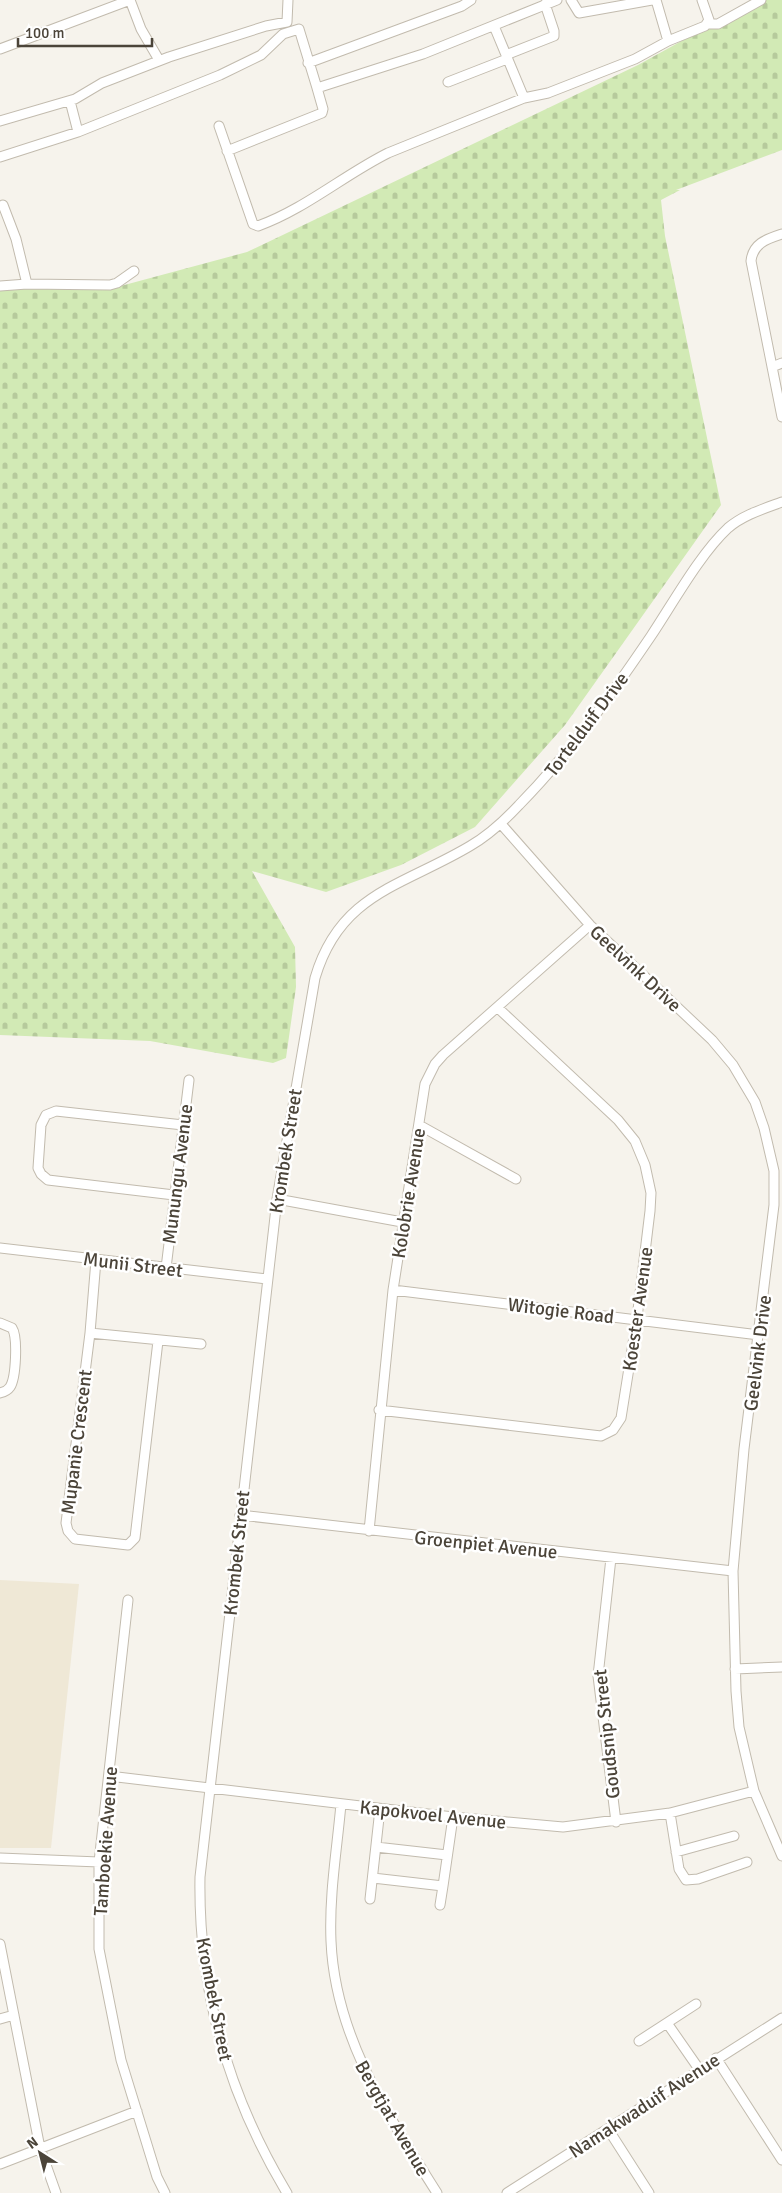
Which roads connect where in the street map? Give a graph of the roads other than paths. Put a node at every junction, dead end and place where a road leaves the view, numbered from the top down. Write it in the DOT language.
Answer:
graph roads {
  1 [pos="130,0"];
  2 [pos="288,0"];
  3 [pos="471,0"];
  4 [pos="557,0"];
  5 [pos="571,0"];
  6 [pos="652,0"];
  7 [pos="656,0"];
  8 [pos="702,0"];
  9 [pos="761,0"];
  10 [pos="545,4"];
  11 [pos="708,24"];
  12 [pos="494,26"];
  13 [pos="668,41"];
  14 [pos="0,49"];
  15 [pos="507,57"];
  16 [pos="159,60"];
  17 [pos="308,62"];
  18 [pos="448,82"];
  19 [pos="317,88"];
  20 [pos="524,98"];
  21 [pos="70,101"];
  22 [pos="0,121"];
  23 [pos="219,126"];
  24 [pos="78,132"];
  25 [pos="227,151"];
  26 [pos="0,157"];
  27 [pos="3,205"];
  28 [pos="782,234"];
  29 [pos="134,271"];
  30 [pos="27,284"];
  31 [pos="0,286"];
  32 [pos="782,363"];
  33 [pos="772,367"];
  34 [pos="782,417"];
  35 [pos="782,502"];
  36 [pos="501,824"];
  37 [pos="354,911"];
  38 [pos="590,926"];
  39 [pos="498,1008"];
  40 [pos="189,1080"];
  41 [pos="183,1125"];
  42 [pos="418,1125"];
  43 [pos="778,1170"];
  44 [pos="516,1179"];
  45 [pos="174,1194"];
  46 [pos="277,1199"];
  47 [pos="402,1222"];
  48 [pos="0,1248"];
  49 [pos="96,1260"];
  50 [pos="166,1268"];
  51 [pos="267,1279"];
  52 [pos="392,1290"];
  53 [pos="637,1318"];
  54 [pos="4,1324"];
  55 [pos="90,1334"];
  56 [pos="759,1335"];
  57 [pos="158,1341"];
  58 [pos="201,1344"];
  59 [pos="0,1393"];
  60 [pos="379,1410"];
  61 [pos="240,1515"];
  62 [pos="368,1531"];
  63 [pos="611,1558"];
  64 [pos="733,1571"];
  65 [pos="128,1600"];
  66 [pos="782,1667"];
  67 [pos="735,1669"];
  68 [pos="109,1776"];
  69 [pos="210,1787"];
  70 [pos="754,1791"];
  71 [pos="342,1804"];
  72 [pos="380,1809"];
  73 [pos="670,1813"];
  74 [pos="452,1817"];
  75 [pos="616,1822"];
  76 [pos="734,1836"];
  77 [pos="376,1847"];
  78 [pos="676,1852"];
  79 [pos="447,1856"];
  80 [pos="782,1856"];
  81 [pos="0,1858"];
  82 [pos="99,1862"];
  83 [pos="748,1862"];
  84 [pos="373,1878"];
  85 [pos="442,1886"];
  86 [pos="370,1899"];
  87 [pos="440,1905"];
  88 [pos="0,1944"];
  89 [pos="696,2004"];
  90 [pos="14,2015"];
  91 [pos="782,2018"];
  92 [pos="0,2019"];
  93 [pos="667,2023"];
  94 [pos="639,2041"];
  95 [pos="716,2058"];
  96 [pos="699,2069"];
  97 [pos="137,2111"];
  98 [pos="608,2129"];
  99 [pos="40,2148"];
  100 [pos="782,2160"];
  101 [pos="0,2164"];
  102 [pos="56,2193"];
  103 [pos="165,2193"];
  104 [pos="287,2193"];
  105 [pos="437,2193"];
  106 [pos="507,2193"];
  107 [pos="649,2193"];
  1 -- 14 [label="street"];
  1 -- 16 [label="street"];
  2 -- 16 [label="street"];
  3 -- 17 [label="street"];
  4 -- 10 [label="street"];
  5 -- 6 [label="street"];
  7 -- 13 [label="street"];
  8 -- 11 [label="street"];
  9 -- 11 [label="street"];
  10 -- 12 [label="street"];
  10 -- 15 [label="street"];
  11 -- 13 [label="street"];
  12 -- 15 [label="street"];
  12 -- 19 [label="street"];
  13 -- 20 [label="street"];
  15 -- 18 [label="street"];
  15 -- 20 [label="street"];
  16 -- 21 [label="street"];
  17 -- 19 [label="street"];
  17 -- 24 [label="street"];
  19 -- 25 [label="street"];
  20 -- 25 [label="street"];
  21 -- 22 [label="street"];
  21 -- 24 [label="street"];
  23 -- 25 [label="street"];
  24 -- 26 [label="street"];
  27 -- 30 [label="street"];
  28 -- 33 [label="street"];
  29 -- 30 [label="street"];
  30 -- 31 [label="street"];
  32 -- 33 [label="street"];
  33 -- 34 [label="street"];
  35 -- 36 [label="street, Tortelduif Drive"];
  36 -- 37 [label="street, Tortelduif Drive"];
  36 -- 38 [label="street, Geelvink Drive"];
  37 -- 46 [label="street, Krombek Street"];
  38 -- 39 [label="street, Kolobrie Avenue"];
  38 -- 43 [label="street, Geelvink Drive"];
  39 -- 42 [label="street, Kolobrie Avenue"];
  39 -- 53 [label="street, Koester Avenue"];
  40 -- 41 [label="street, Munungu Avenue"];
  41 -- 45 [label="street, Munungu Avenue"];
  41 -- 45 [label="street"];
  42 -- 44 [label="street"];
  42 -- 47 [label="street, Kolobrie Avenue"];
  43 -- 56 [label="street, Geelvink Drive"];
  45 -- 50 [label="street, Munungu Avenue"];
  46 -- 47 [label="street"];
  46 -- 51 [label="street, Krombek Street"];
  47 -- 52 [label="street, Kolobrie Avenue"];
  48 -- 49 [label="street, Munii Street"];
  49 -- 50 [label="street, Munii Street"];
  49 -- 55 [label="street, Mupanie Crescent"];
  50 -- 51 [label="street, Munii Street"];
  51 -- 61 [label="street, Krombek Street"];
  52 -- 53 [label="street, Witogie Road"];
  52 -- 60 [label="street, Kolobrie Avenue"];
  53 -- 56 [label="street, Witogie Road"];
  53 -- 60 [label="street, Koester Avenue"];
  54 -- 59 [label="street"];
  55 -- 57 [label="street"];
  55 -- 57 [label="street, Mupanie Crescent"];
  56 -- 64 [label="street, Geelvink Drive"];
  57 -- 58 [label="street"];
  60 -- 62 [label="street, Kolobrie Avenue"];
  61 -- 62 [label="street, Groenpiet Avenue"];
  61 -- 69 [label="street, Krombek Street"];
  62 -- 63 [label="street, Groenpiet Avenue"];
  63 -- 64 [label="street, Groenpiet Avenue"];
  63 -- 75 [label="street, Goudsnip Street"];
  64 -- 67 [label="street, Geelvink Drive"];
  65 -- 68 [label="street, Tamboekie Avenue"];
  66 -- 67 [label="street"];
  67 -- 70 [label="street, Geelvink Drive"];
  68 -- 69 [label="street, Kapokvoel Avenue"];
  68 -- 82 [label="street, Tamboekie Avenue"];
  69 -- 71 [label="street, Kapokvoel Avenue"];
  69 -- 104 [label="street, Krombek Street"];
  70 -- 73 [label="street, Kapokvoel Avenue"];
  70 -- 80 [label="street, Geelvink Drive"];
  71 -- 72 [label="street, Kapokvoel Avenue"];
  71 -- 105 [label="street, Bergtjat Avenue"];
  72 -- 74 [label="street, Kapokvoel Avenue"];
  72 -- 77 [label="street"];
  73 -- 75 [label="street, Kapokvoel Avenue"];
  73 -- 78 [label="street"];
  74 -- 75 [label="street, Kapokvoel Avenue"];
  74 -- 79 [label="street"];
  76 -- 78 [label="street"];
  77 -- 79 [label="street"];
  77 -- 84 [label="street"];
  78 -- 83 [label="street"];
  79 -- 85 [label="street"];
  81 -- 82 [label="street"];
  82 -- 97 [label="street, Tamboekie Avenue"];
  84 -- 85 [label="street"];
  84 -- 86 [label="street"];
  85 -- 87 [label="street"];
  88 -- 90 [label="street"];
  89 -- 93 [label="street"];
  90 -- 92 [label="street"];
  90 -- 99 [label="street"];
  91 -- 95 [label="street, Namakwaduif Avenue"];
  93 -- 94 [label="street"];
  93 -- 96 [label="street"];
  95 -- 96 [label="street, Namakwaduif Avenue"];
  95 -- 100 [label="street"];
  96 -- 98 [label="street, Namakwaduif Avenue"];
  97 -- 99 [label="street"];
  97 -- 103 [label="street, Tamboekie Avenue"];
  98 -- 106 [label="street, Namakwaduif Avenue"];
  98 -- 107 [label="street"];
  99 -- 101 [label="street"];
  99 -- 102 [label="street"];
}
